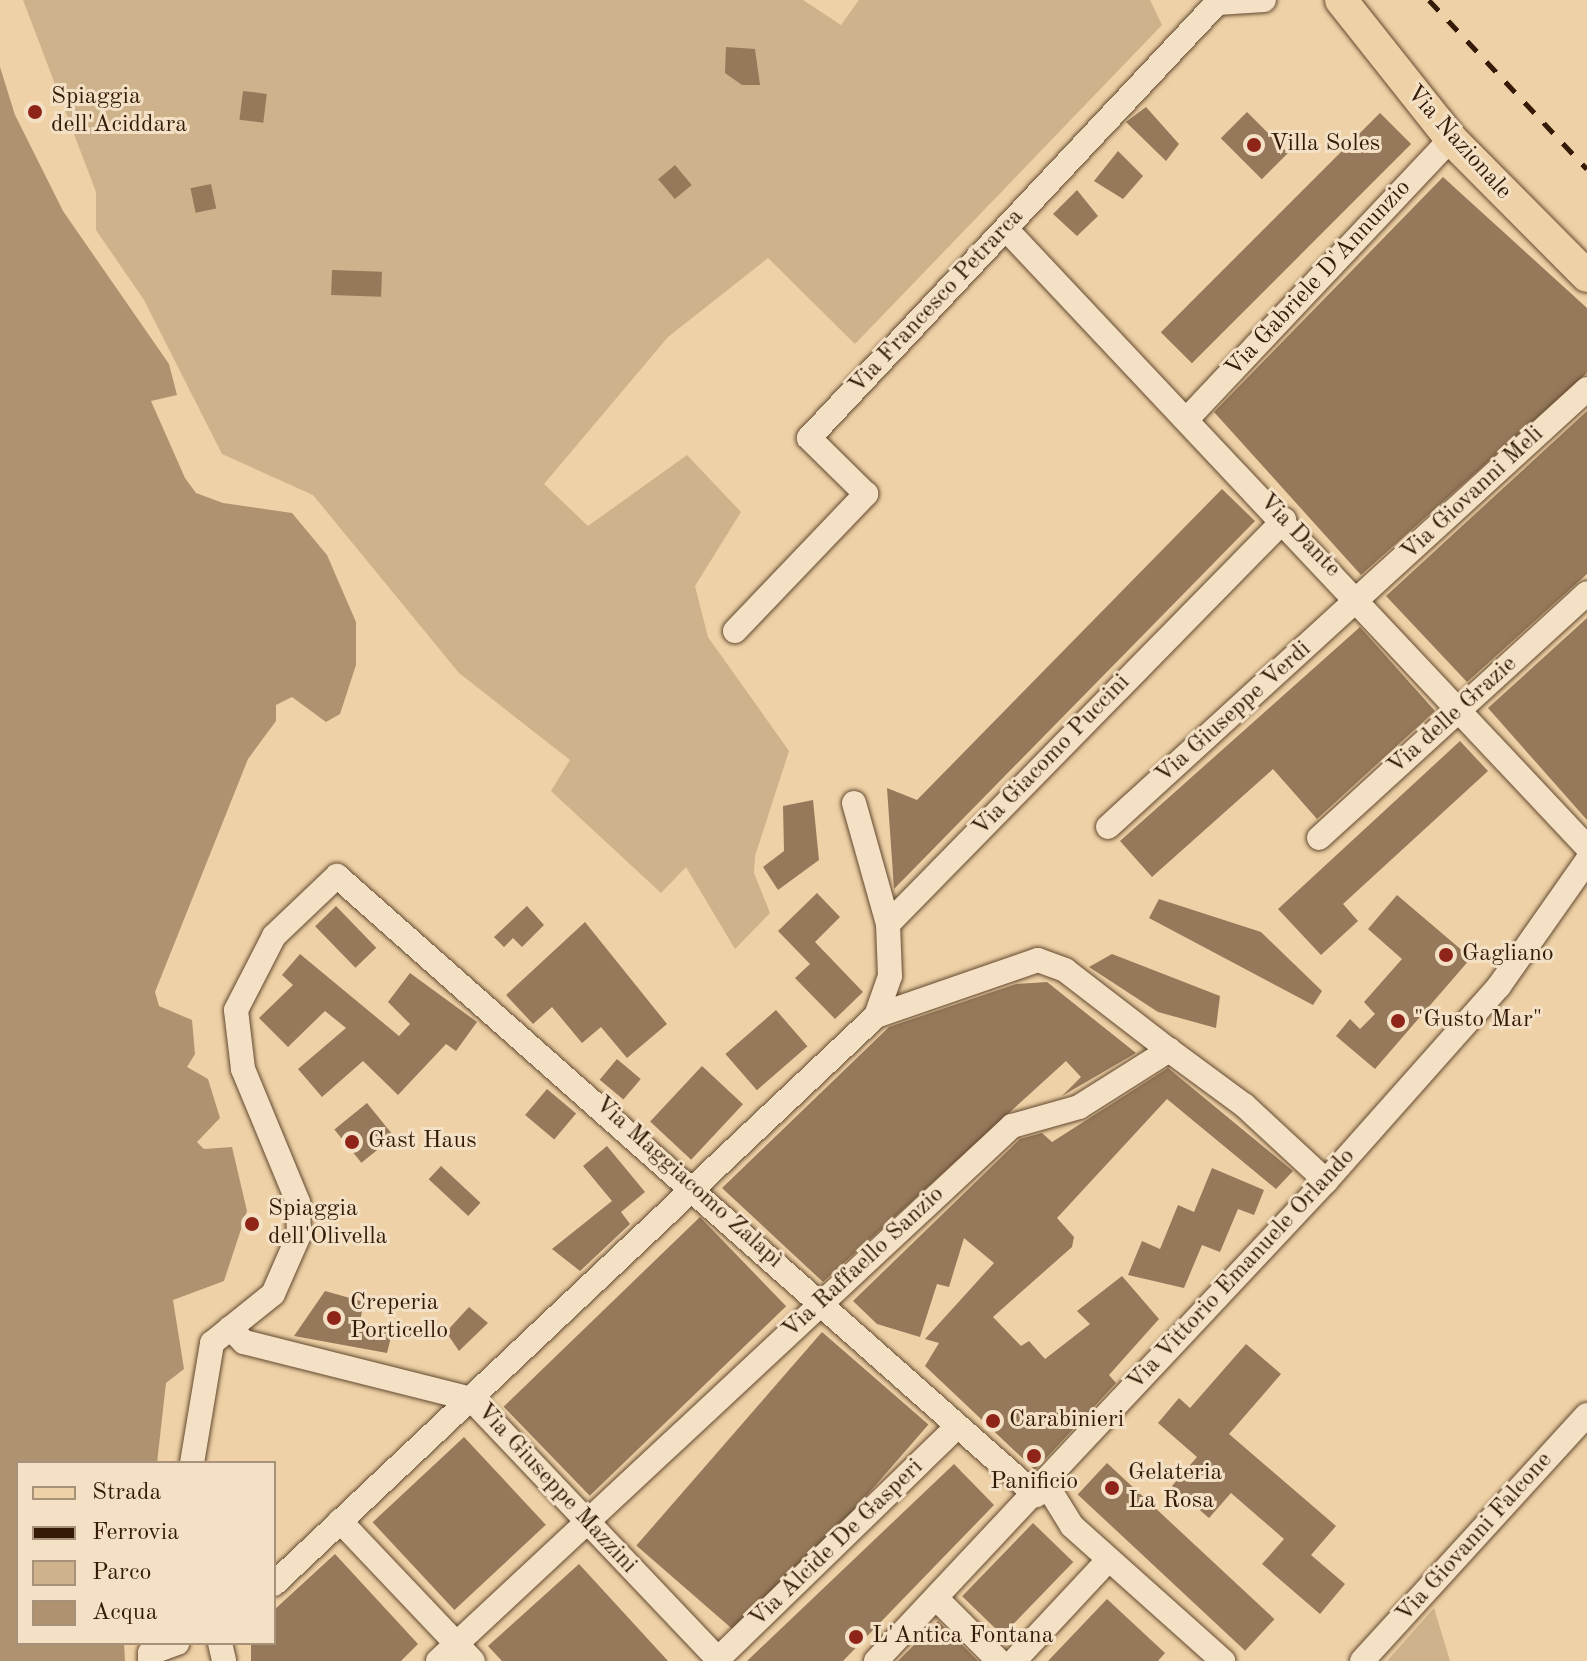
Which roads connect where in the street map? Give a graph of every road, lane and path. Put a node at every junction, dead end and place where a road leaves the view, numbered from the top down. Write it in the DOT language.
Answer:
graph roads {
  1 [pos="1264,0"];
  2 [pos="1341,0"];
  3 [pos="1451,139"];
  4 [pos="1006,229"];
  5 [pos="1587,276"];
  6 [pos="1587,389"];
  7 [pos="1187,419"];
  8 [pos="1284,520"];
  9 [pos="1587,593"];
  10 [pos="1359,599"];
  11 [pos="735,631"];
  12 [pos="1463,708"];
  13 [pos="854,803"];
  14 [pos="1108,827"];
  15 [pos="1319,838"];
  16 [pos="1587,847"];
  17 [pos="1587,861"];
  18 [pos="888,924"];
  19 [pos="876,1016"];
  20 [pos="1169,1050"];
  21 [pos="1326,1181"];
  22 [pos="694,1187"];
  23 [pos="822,1302"];
  24 [pos="230,1328"];
  25 [pos="471,1399"];
  26 [pos="1587,1415"];
  27 [pos="958,1426"];
  28 [pos="192,1461"];
  29 [pos="1036,1495"];
  30 [pos="340,1521"];
  31 [pos="587,1522"];
  32 [pos="1109,1559"];
  33 [pos="276,1582"];
  34 [pos="937,1599"];
  35 [pos="172,1645"];
  36 [pos="465,1653"];
  37 [pos="1207,1656"];
  38 [pos="717,1660"];
  39 [pos="150,1661"];
  40 [pos="438,1661"];
  41 [pos="876,1661"];
  42 [pos="999,1661"];
  43 [pos="1014,1661"];
  44 [pos="1362,1661"];
  1 -- 4 [label="street, Via Francesco Petrarca"];
  2 -- 3 [label="main road, Via Nazionale"];
  3 -- 5 [label="main road, Via Nazionale"];
  3 -- 7 [label="street, Via Gabriele D'Annunzio"];
  4 -- 7 [label="street, Via Dante"];
  4 -- 11 [label="street, Via Francesco Petrarca"];
  6 -- 10 [label="street, Via Giovanni Meli"];
  7 -- 8 [label="street, Via Dante"];
  8 -- 10 [label="street, Via Dante"];
  8 -- 18 [label="street, Via Giacomo Puccini"];
  9 -- 12 [label="street, Via delle Grazie"];
  10 -- 12 [label="street, Via Dante"];
  10 -- 14 [label="street, Via Giuseppe Verdi"];
  12 -- 15 [label="street, Via delle Grazie"];
  12 -- 16 [label="street, Via Dante"];
  13 -- 18 [label="street"];
  17 -- 21 [label="street, Via Vittorio Emanuele Orlando"];
  18 -- 19 [label="street"];
  19 -- 20 [label="street"];
  19 -- 22 [label="street"];
  20 -- 21 [label="street"];
  20 -- 23 [label="street, Via Raffaello Sanzio"];
  21 -- 29 [label="street, Via Vittorio Emanuele Orlando"];
  22 -- 23 [label="street, Via Maggiacomo Zalapì"];
  22 -- 24 [label="street, Via Maggiacomo Zalapì"];
  22 -- 25 [label="street"];
  23 -- 27 [label="street, Via Maggiacomo Zalapì"];
  23 -- 31 [label="street, Via Raffaello Sanzio"];
  24 -- 25 [label="street, Via Giuseppe Mazzini"];
  24 -- 28 [label="street"];
  25 -- 30 [label="street"];
  25 -- 31 [label="street, Via Giuseppe Mazzini"];
  26 -- 44 [label="street, Via Giovanni Falcone"];
  27 -- 29 [label="street, Via Maggiacomo Zalapì"];
  27 -- 38 [label="street, Via Alcide De Gasperi"];
  29 -- 32 [label="street, Via Maggiacomo Zalapì"];
  29 -- 34 [label="street, Via Vittorio Emanuele Orlando"];
  30 -- 33 [label="street"];
  30 -- 36 [label="street"];
  31 -- 36 [label="street, Via Raffaello Sanzio"];
  31 -- 38 [label="street, Via Giuseppe Mazzini"];
  32 -- 37 [label="street, Via Maggiacomo Zalapì"];
  32 -- 43 [label="street"];
  34 -- 41 [label="street, Via Vittorio Emanuele Orlando"];
  34 -- 42 [label="street"];
  35 -- 39 [label="street"];
  36 -- 40 [label="street, Via Raffaello Sanzio"];
}
